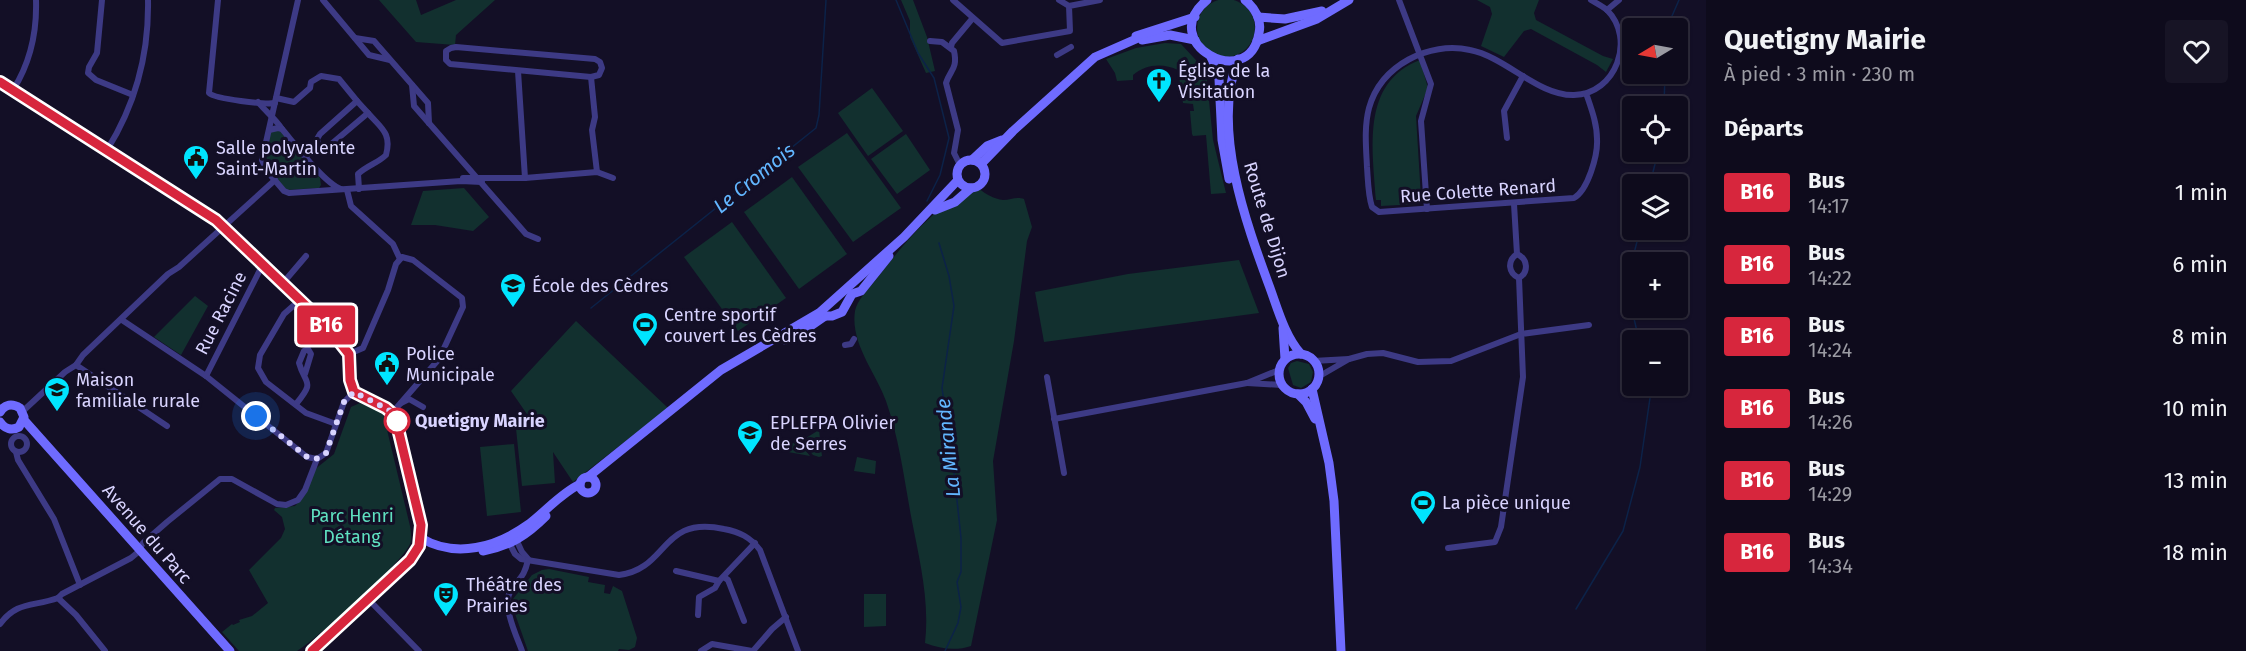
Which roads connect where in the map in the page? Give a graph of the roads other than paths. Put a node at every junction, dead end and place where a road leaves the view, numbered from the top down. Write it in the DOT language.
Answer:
graph roads {
  1 [pos="36,0"];
  2 [pos="102,0"];
  3 [pos="148,0"];
  4 [pos="218,0"];
  5 [pos="298,0"];
  6 [pos="322,0"];
  7 [pos="953,0"];
  8 [pos="1059,0"];
  9 [pos="1100,0"];
  10 [pos="1207,0"];
  11 [pos="1245,0"];
  12 [pos="1399,0"];
  13 [pos="1591,0"];
  14 [pos="1619,0"];
  15 [pos="1348,1"];
  16 [pos="1069,6"];
  17 [pos="1607,10"];
  18 [pos="1195,16"];
  19 [pos="1258,17"];
  20 [pos="972,19"];
  21 [pos="355,38"];
  22 [pos="1136,39"];
  23 [pos="1195,40"];
  24 [pos="930,41"];
  25 [pos="1257,41"];
  26 [pos="951,47"];
  27 [pos="1071,48"];
  28 [pos="1421,53"];
  29 [pos="1058,55"];
  30 [pos="1211,57"];
  31 [pos="1238,59"];
  32 [pos="391,60"];
  33 [pos="518,70"];
  34 [pos="1523,76"];
  35 [pos="591,77"];
  36 [pos="0,82"];
  37 [pos="412,85"];
  38 [pos="13,90"];
  39 [pos="1586,93"];
  40 [pos="134,95"];
  41 [pos="275,100"];
  42 [pos="357,101"];
  43 [pos="258,102"];
  44 [pos="368,113"];
  45 [pos="273,115"];
  46 [pos="429,123"];
  47 [pos="282,129"];
  48 [pos="269,130"];
  49 [pos="1009,136"];
  50 [pos="1507,138"];
  51 [pos="318,145"];
  52 [pos="107,150"];
  53 [pos="306,156"];
  54 [pos="972,159"];
  55 [pos="465,164"];
  56 [pos="981,164"];
  57 [pos="960,165"];
  58 [pos="597,172"];
  59 [pos="323,176"];
  60 [pos="525,178"];
  61 [pos="613,178"];
  62 [pos="500,179"];
  63 [pos="275,180"];
  64 [pos="462,180"];
  65 [pos="479,180"];
  66 [pos="958,180"];
  67 [pos="487,188"];
  68 [pos="971,188"];
  69 [pos="359,189"];
  70 [pos="347,190"];
  71 [pos="315,192"];
  72 [pos="1514,204"];
  73 [pos="1428,209"];
  74 [pos="921,220"];
  75 [pos="223,227"];
  76 [pos="904,237"];
  77 [pos="538,239"];
  78 [pos="1253,243"];
  79 [pos="1517,254"];
  80 [pos="306,256"];
  81 [pos="400,259"];
  82 [pos="263,264"];
  83 [pos="1519,278"];
  84 [pos="283,282"];
  85 [pos="300,298"];
  86 [pos="826,311"];
  87 [pos="1281,317"];
  88 [pos="122,320"];
  89 [pos="1588,325"];
  90 [pos="1521,334"];
  91 [pos="854,339"];
  92 [pos="845,345"];
  93 [pos="349,354"];
  94 [pos="1301,354"];
  95 [pos="1285,359"];
  96 [pos="1349,359"];
  97 [pos="1314,361"];
  98 [pos="76,365"];
  99 [pos="1279,370"];
  100 [pos="305,374"];
  101 [pos="206,376"];
  102 [pos="1047,377"];
  103 [pos="1318,377"];
  104 [pos="1247,383"];
  105 [pos="1282,385"];
  106 [pos="1312,389"];
  107 [pos="354,392"];
  108 [pos="1298,394"];
  109 [pos="400,403"];
  110 [pos="296,405"];
  111 [pos="423,407"];
  112 [pos="0,410"];
  113 [pos="392,412"];
  114 [pos="22,419"];
  115 [pos="1054,419"];
  116 [pos="336,424"];
  117 [pos="166,426"];
  118 [pos="2,427"];
  119 [pos="1321,432"];
  120 [pos="16,452"];
  121 [pos="316,459"];
  122 [pos="1064,473"];
  123 [pos="592,480"];
  124 [pos="581,488"];
  125 [pos="511,539"];
  126 [pos="420,542"];
  127 [pos="755,543"];
  128 [pos="1448,548"];
  129 [pos="139,549"];
  130 [pos="528,560"];
  131 [pos="676,571"];
  132 [pos="721,579"];
  133 [pos="80,585"];
  134 [pos="58,598"];
  135 [pos="369,600"];
  136 [pos="698,615"];
  137 [pos="786,617"];
  138 [pos="744,621"];
  139 [pos="0,624"];
  140 [pos="226,648"];
  141 [pos="105,651"];
  142 [pos="313,651"];
  143 [pos="419,651"];
  144 [pos="522,651"];
  145 [pos="701,651"];
  146 [pos="752,651"];
  147 [pos="798,651"];
  148 [pos="1341,651"];
  1 -- 38 [label="street"];
  2 -- 40 [label="street"];
  3 -- 40 [label="street"];
  4 -- 43 [label="street"];
  5 -- 41 [label="street"];
  6 -- 21 [label="street"];
  7 -- 20 [label="street"];
  8 -- 16 [label="street"];
  9 -- 16 [label="street"];
  10 -- 18 [label="main road"];
  11 -- 19 [label="main road"];
  12 -- 28 [label="street"];
  13 -- 17 [label="street"];
  14 -- 17 [label="street"];
  15 -- 19 [label="main road"];
  15 -- 25 [label="main road"];
  16 -- 20 [label="street"];
  17 -- 39 [label="street"];
  18 -- 22 [label="main road"];
  18 -- 23 [label="main road"];
  19 -- 25 [label="main road"];
  20 -- 26 [label="street"];
  21 -- 32 [label="street"];
  21 -- 32 [label="street"];
  22 -- 23 [label="main road"];
  22 -- 49 [label="main road"];
  23 -- 30 [label="main road"];
  24 -- 26 [label="street"];
  25 -- 31 [label="main road"];
  26 -- 57 [label="street"];
  27 -- 29 [label="street"];
  28 -- 34 [label="street"];
  28 -- 73 [label="street"];
  28 -- 73 [label="street, Rue Colette Renard"];
  30 -- 31 [label="main road"];
  30 -- 78 [label="main road"];
  31 -- 78 [label="main road, Route de Dijon"];
  32 -- 37 [label="street"];
  33 -- 35 [label="street"];
  33 -- 35 [label="street"];
  33 -- 60 [label="street"];
  34 -- 39 [label="street"];
  34 -- 50 [label="street"];
  35 -- 58 [label="street"];
  36 -- 38 [label="street"];
  37 -- 46 [label="street"];
  37 -- 46 [label="street"];
  38 -- 52 [label="street"];
  39 -- 72 [label="street, Rue Colette Renard"];
  40 -- 52 [label="street"];
  41 -- 42 [label="street"];
  41 -- 43 [label="street"];
  41 -- 45 [label="street"];
  42 -- 44 [label="street"];
  42 -- 51 [label="street"];
  43 -- 45 [label="street"];
  44 -- 51 [label="street"];
  44 -- 69 [label="street"];
  45 -- 47 [label="street"];
  45 -- 48 [label="street"];
  46 -- 55 [label="street"];
  47 -- 48 [label="street"];
  47 -- 53 [label="street"];
  48 -- 63 [label="street"];
  49 -- 54 [label="main road"];
  49 -- 56 [label="main road"];
  51 -- 53 [label="street"];
  52 -- 75 [label="street"];
  53 -- 59 [label="street"];
  54 -- 56 [label="main road"];
  54 -- 57 [label="main road"];
  55 -- 64 [label="street"];
  55 -- 65 [label="street"];
  56 -- 68 [label="main road"];
  57 -- 66 [label="main road"];
  58 -- 60 [label="street"];
  58 -- 61 [label="street"];
  59 -- 70 [label="street"];
  59 -- 71 [label="street"];
  60 -- 62 [label="street"];
  62 -- 65 [label="street"];
  62 -- 67 [label="street"];
  63 -- 71 [label="street"];
  63 -- 75 [label="street"];
  64 -- 65 [label="street"];
  64 -- 69 [label="street"];
  65 -- 67 [label="street"];
  66 -- 68 [label="main road"];
  66 -- 74 [label="main road"];
  67 -- 77 [label="street"];
  68 -- 74 [label="main road"];
  69 -- 70 [label="street"];
  70 -- 71 [label="street"];
  70 -- 81 [label="street"];
  72 -- 73 [label="street, Rue Colette Renard"];
  72 -- 79 [label="street"];
  74 -- 76 [label="main road"];
  75 -- 82 [label="street"];
  75 -- 88 [label="street"];
  76 -- 86 [label="main road"];
  76 -- 86 [label="main road"];
  78 -- 87 [label="main road, Route de Dijon"];
  79 -- 83 [label="street"];
  79 -- 83 [label="street"];
  80 -- 84 [label="street"];
  81 -- 93 [label="street"];
  81 -- 109 [label="street"];
  82 -- 84 [label="street"];
  82 -- 101 [label="street, Rue Racine"];
  83 -- 90 [label="street"];
  84 -- 85 [label="street"];
  85 -- 93 [label="street"];
  85 -- 110 [label="street"];
  86 -- 123 [label="main road"];
  87 -- 94 [label="main road, Route de Dijon"];
  87 -- 95 [label="main road, Route de Dijon"];
  88 -- 98 [label="street"];
  88 -- 101 [label="street"];
  89 -- 90 [label="street"];
  90 -- 96 [label="street"];
  90 -- 128 [label="street"];
  91 -- 92 [label="street"];
  93 -- 107 [label="street"];
  94 -- 95 [label="main road"];
  94 -- 97 [label="main road"];
  95 -- 99 [label="main road"];
  96 -- 97 [label="street"];
  96 -- 103 [label="street"];
  97 -- 103 [label="main road"];
  98 -- 114 [label="street"];
  98 -- 117 [label="street"];
  99 -- 104 [label="street"];
  99 -- 105 [label="main road"];
  100 -- 110 [label="street"];
  101 -- 121 [label="street"];
  102 -- 115 [label="street"];
  103 -- 106 [label="main road"];
  104 -- 105 [label="street"];
  104 -- 115 [label="street"];
  105 -- 108 [label="main road"];
  106 -- 108 [label="main road"];
  106 -- 119 [label="main road"];
  107 -- 113 [label="street"];
  107 -- 116 [label="street"];
  108 -- 119 [label="main road"];
  109 -- 111 [label="street"];
  109 -- 113 [label="street"];
  110 -- 116 [label="street"];
  112 -- 114 [label="main road"];
  113 -- 126 [label="street"];
  114 -- 118 [label="main road"];
  114 -- 129 [label="main road, Avenue du Parc"];
  115 -- 122 [label="street"];
  116 -- 121 [label="street"];
  119 -- 148 [label="main road"];
  120 -- 133 [label="street"];
  121 -- 129 [label="street"];
  123 -- 124 [label="main road"];
  123 -- 124 [label="main road"];
  124 -- 125 [label="main road"];
  125 -- 126 [label="main road"];
  125 -- 130 [label="street"];
  126 -- 135 [label="main road"];
  127 -- 130 [label="street"];
  127 -- 132 [label="street"];
  127 -- 137 [label="street"];
  129 -- 133 [label="street"];
  129 -- 140 [label="main road, Avenue du Parc"];
  130 -- 144 [label="street"];
  131 -- 132 [label="street"];
  132 -- 136 [label="street"];
  132 -- 138 [label="street"];
  133 -- 134 [label="street"];
  134 -- 139 [label="street"];
  134 -- 141 [label="street"];
  135 -- 142 [label="main road"];
  135 -- 143 [label="street"];
  137 -- 146 [label="street"];
  137 -- 147 [label="street"];
  145 -- 146 [label="street"];
}
